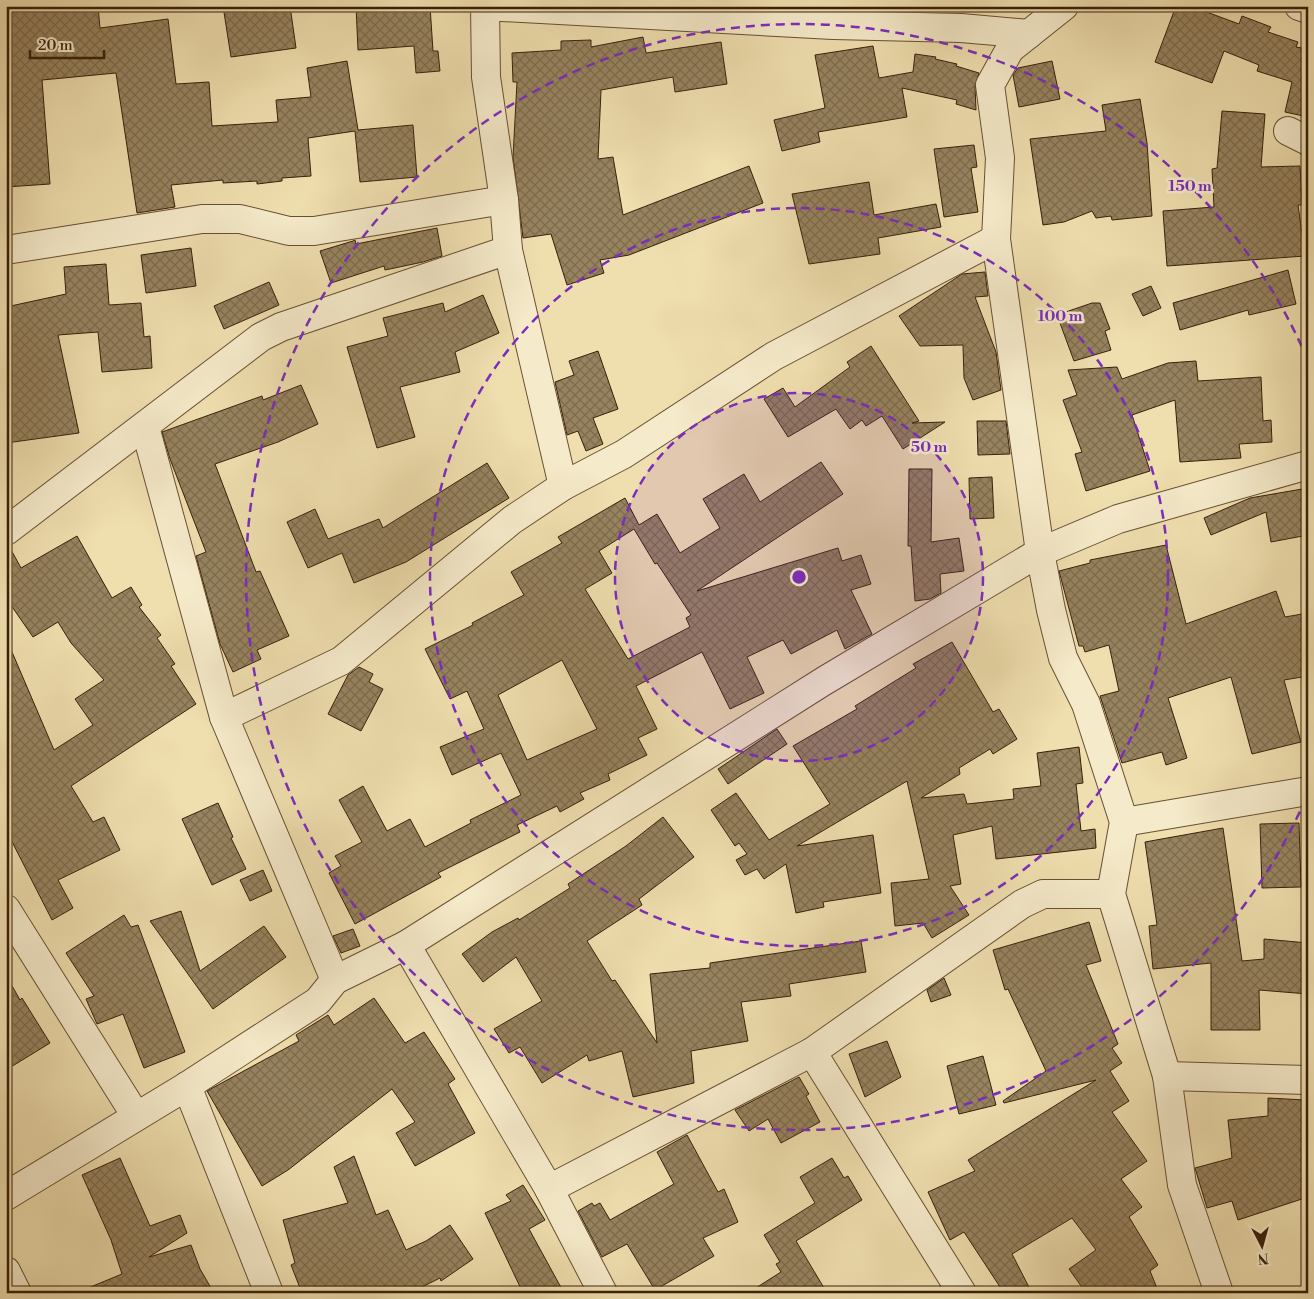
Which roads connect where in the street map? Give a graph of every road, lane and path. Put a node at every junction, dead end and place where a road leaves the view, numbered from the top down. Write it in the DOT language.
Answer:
graph roads {
  1 [pos="1064,6"];
  2 [pos="1299,6"];
  3 [pos="1308,9"];
  4 [pos="1029,34"];
  5 [pos="504,200"];
  6 [pos="996,239"];
  7 [pos="6,250"];
  8 [pos="508,250"];
  9 [pos="145,427"];
  10 [pos="1308,465"];
  11 [pos="563,486"];
  12 [pos="6,531"];
  13 [pos="1040,552"];
  14 [pos="224,717"];
  15 [pos="1308,791"];
  16 [pos="1124,822"];
  17 [pos="1111,894"];
  18 [pos="6,909"];
  19 [pos="406,945"];
  20 [pos="335,980"];
  21 [pos="812,1052"];
  22 [pos="1167,1076"];
  23 [pos="1308,1080"];
  24 [pos="186,1086"];
  25 [pos="136,1116"];
  26 [pos="549,1189"];
  27 [pos="6,1196"];
  28 [pos="6,1271"];
  29 [pos="17,1293"];
  30 [pos="269,1293"];
  31 [pos="603,1293"];
  32 [pos="962,1293"];
  33 [pos="1219,1293"];
  1 -- 4 [label="street"];
  2 -- 3 [label="street"];
  4 -- 5 [label="street"];
  4 -- 6 [label="street"];
  5 -- 7 [label="street"];
  5 -- 8 [label="street"];
  6 -- 11 [label="street"];
  6 -- 13 [label="street"];
  8 -- 9 [label="street"];
  8 -- 11 [label="street"];
  9 -- 12 [label="street"];
  9 -- 14 [label="street"];
  10 -- 13 [label="street"];
  11 -- 14 [label="street"];
  13 -- 16 [label="street"];
  13 -- 19 [label="street"];
  14 -- 20 [label="street"];
  15 -- 16 [label="street"];
  16 -- 17 [label="street"];
  17 -- 21 [label="street"];
  17 -- 22 [label="street"];
  18 -- 25 [label="street"];
  19 -- 20 [label="street"];
  19 -- 26 [label="street"];
  20 -- 24 [label="street"];
  21 -- 26 [label="street"];
  21 -- 32 [label="street"];
  22 -- 23 [label="street"];
  22 -- 33 [label="street"];
  24 -- 25 [label="street"];
  24 -- 30 [label="street"];
  25 -- 27 [label="street"];
  26 -- 31 [label="street"];
  28 -- 29 [label="street"];
}
